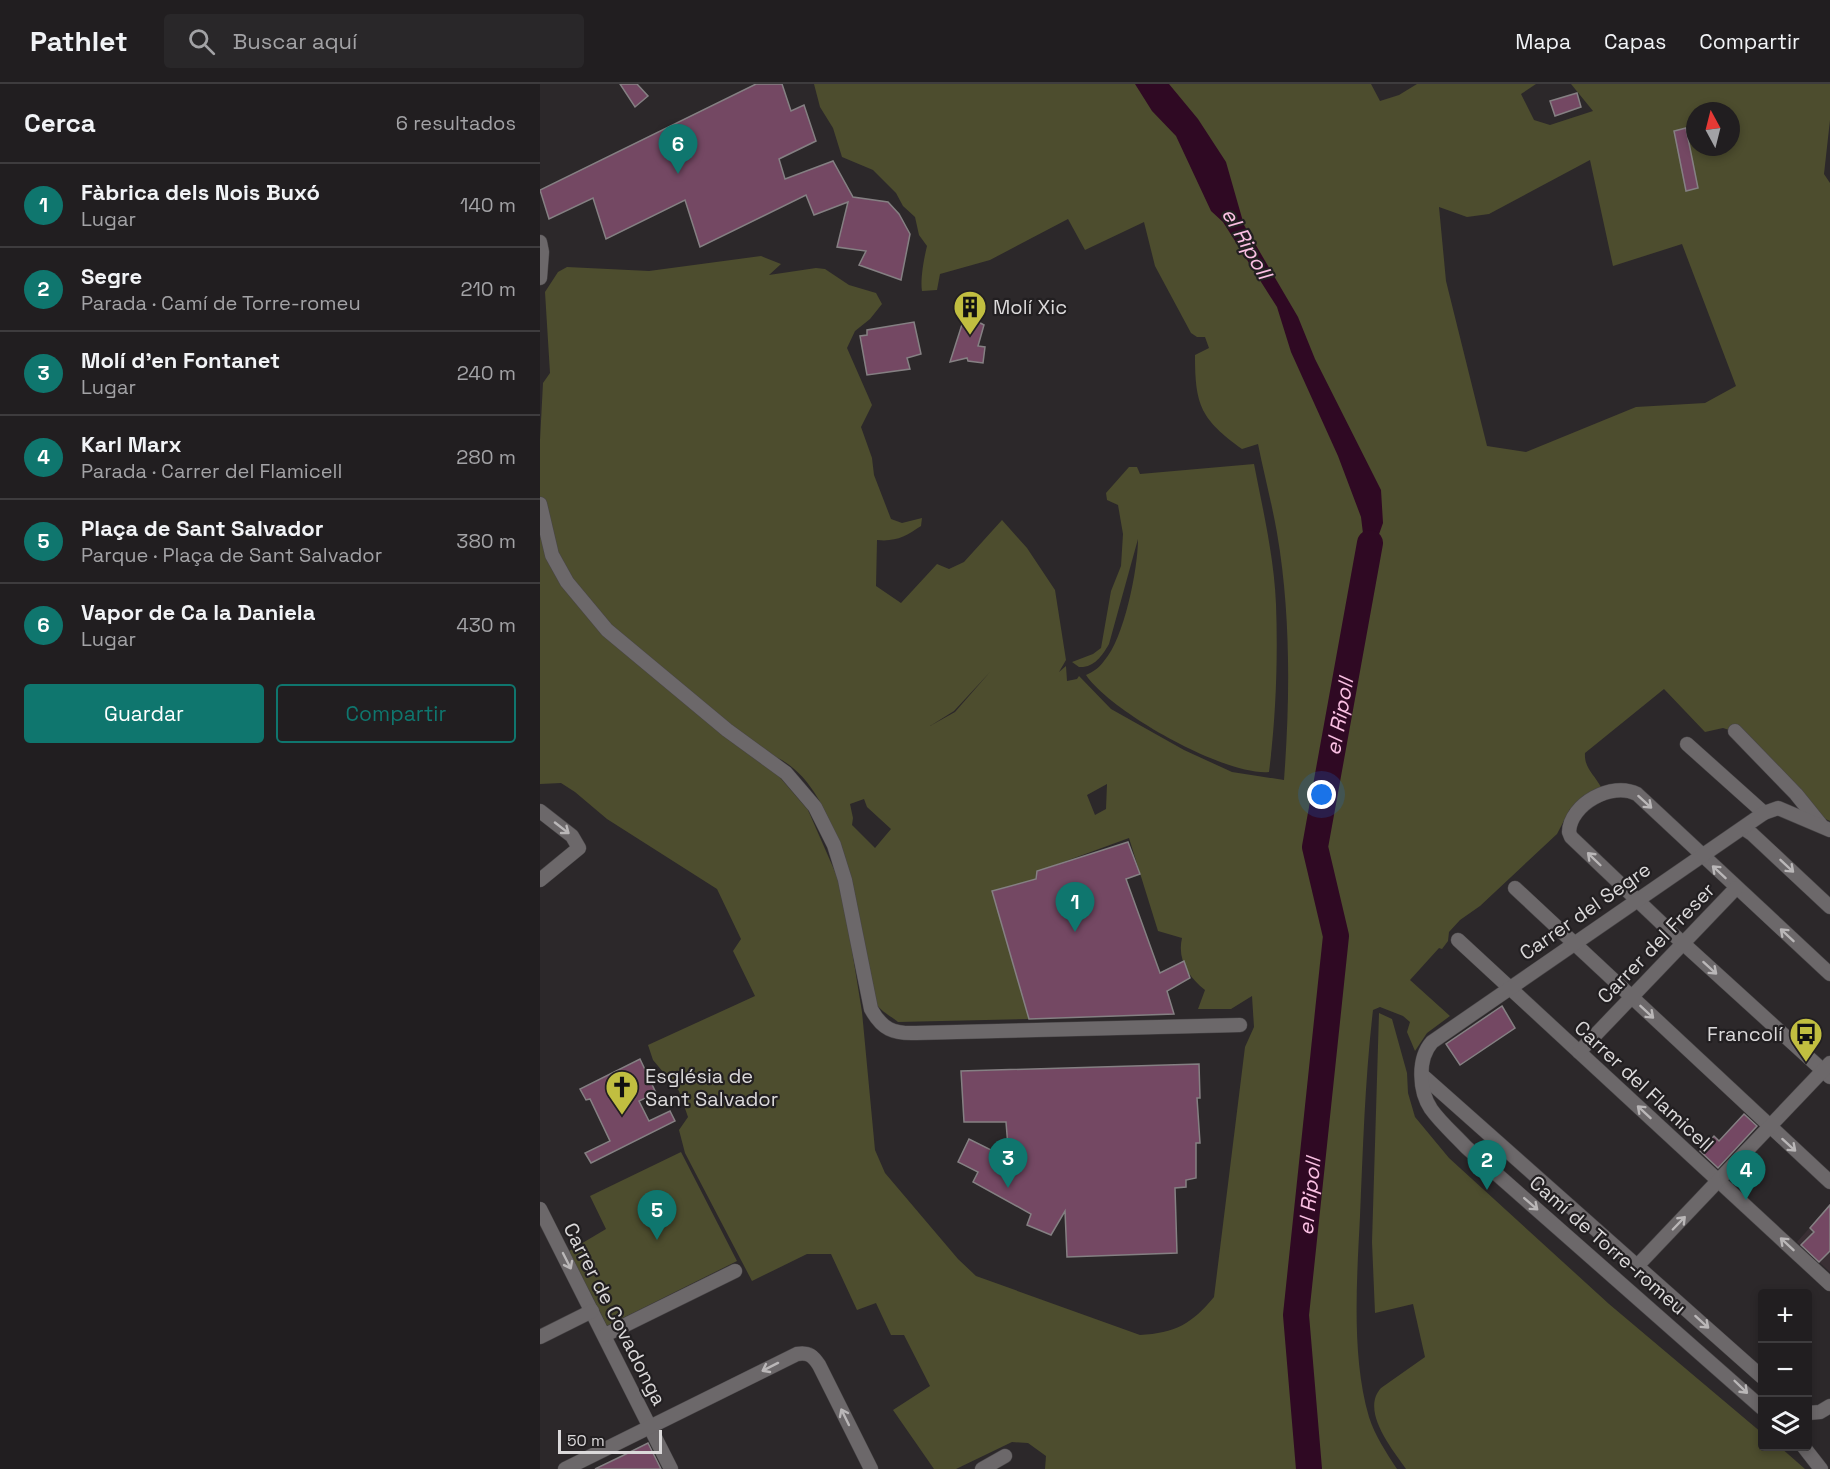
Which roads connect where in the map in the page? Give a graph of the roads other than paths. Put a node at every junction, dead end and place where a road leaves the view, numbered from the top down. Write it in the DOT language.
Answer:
graph roads {
  1 [pos="541,249"];
  2 [pos="540,278"];
  3 [pos="540,504"];
  4 [pos="1735,731"];
  5 [pos="1687,744"];
  6 [pos="540,811"];
  7 [pos="1764,813"];
  8 [pos="1743,828"];
  9 [pos="1828,830"];
  10 [pos="1701,855"];
  11 [pos="540,880"];
  12 [pos="1515,888"];
  13 [pos="1736,888"];
  14 [pos="1636,900"];
  15 [pos="1830,907"];
  16 [pos="1458,940"];
  17 [pos="1682,942"];
  18 [pos="1574,943"];
  19 [pos="1830,974"];
  20 [pos="1510,987"];
  21 [pos="1631,997"];
  22 [pos="1240,1025"];
  23 [pos="1579,1052"];
  24 [pos="1828,1070"];
  25 [pos="1422,1076"];
  26 [pos="1471,1118"];
  27 [pos="1770,1128"];
  28 [pos="1456,1137"];
  29 [pos="1720,1182"];
  30 [pos="1830,1182"];
  31 [pos="540,1209"];
  32 [pos="1638,1265"];
  33 [pos="735,1271"];
  34 [pos="1830,1284"];
  35 [pos="592,1311"];
  36 [pos="605,1335"];
  37 [pos="540,1337"];
  38 [pos="1758,1373"];
  39 [pos="1758,1404"];
  40 [pos="1830,1406"];
  41 [pos="1812,1413"];
  42 [pos="649,1428"];
  43 [pos="1807,1451"];
  44 [pos="1005,1456"];
  45 [pos="565,1469"];
  46 [pos="672,1469"];
  47 [pos="871,1469"];
  48 [pos="981,1469"];
  49 [pos="1821,1469"];
  1 -- 2 [label="street"];
  3 -- 22 [label="street"];
  4 -- 9 [label="street"];
  5 -- 7 [label="street"];
  6 -- 11 [label="street, one-way"];
  7 -- 8 [label="street, Carrer del Segre"];
  7 -- 9 [label="street"];
  8 -- 10 [label="street, Carrer del Segre"];
  8 -- 15 [label="street, one-way"];
  13 -- 10 [label="street, one-way"];
  10 -- 14 [label="street, Carrer del Segre"];
  14 -- 10 [label="street, one-way"];
  12 -- 18 [label="street"];
  13 -- 17 [label="street, Carrer del Freser"];
  19 -- 13 [label="street, one-way"];
  14 -- 17 [label="street"];
  14 -- 18 [label="street, Carrer del Segre"];
  16 -- 20 [label="street, Carrer del Flamicell"];
  17 -- 21 [label="street, Carrer del Freser"];
  17 -- 24 [label="street, one-way"];
  18 -- 20 [label="street, Carrer del Segre"];
  18 -- 21 [label="street"];
  20 -- 23 [label="street, Carrer del Flamicell"];
  20 -- 25 [label="street, Carrer del Segre"];
  21 -- 23 [label="street, Carrer del Freser"];
  21 -- 27 [label="street, one-way"];
  29 -- 23 [label="street, Carrer del Flamicell, one-way"];
  24 -- 27 [label="street"];
  25 -- 26 [label="street"];
  25 -- 28 [label="street, Camí de Torre-romeu"];
  26 -- 28 [label="street"];
  26 -- 32 [label="street"];
  27 -- 29 [label="street"];
  27 -- 30 [label="street, one-way"];
  28 -- 39 [label="street, Camí de Torre-romeu, one-way"];
  32 -- 29 [label="street, one-way"];
  34 -- 29 [label="street, Carrer del Flamicell, one-way"];
  31 -- 35 [label="street, Carrer de Covadonga, one-way"];
  32 -- 38 [label="street, one-way"];
  33 -- 36 [label="street"];
  35 -- 36 [label="street, Carrer de Covadonga"];
  35 -- 37 [label="street"];
  36 -- 42 [label="street, Carrer de Covadonga"];
  40 -- 41 [label="street"];
  42 -- 45 [label="street"];
  42 -- 46 [label="street, Carrer de Covadonga"];
  47 -- 42 [label="street, one-way"];
  43 -- 49 [label="street"];
  44 -- 48 [label="street"];
}
